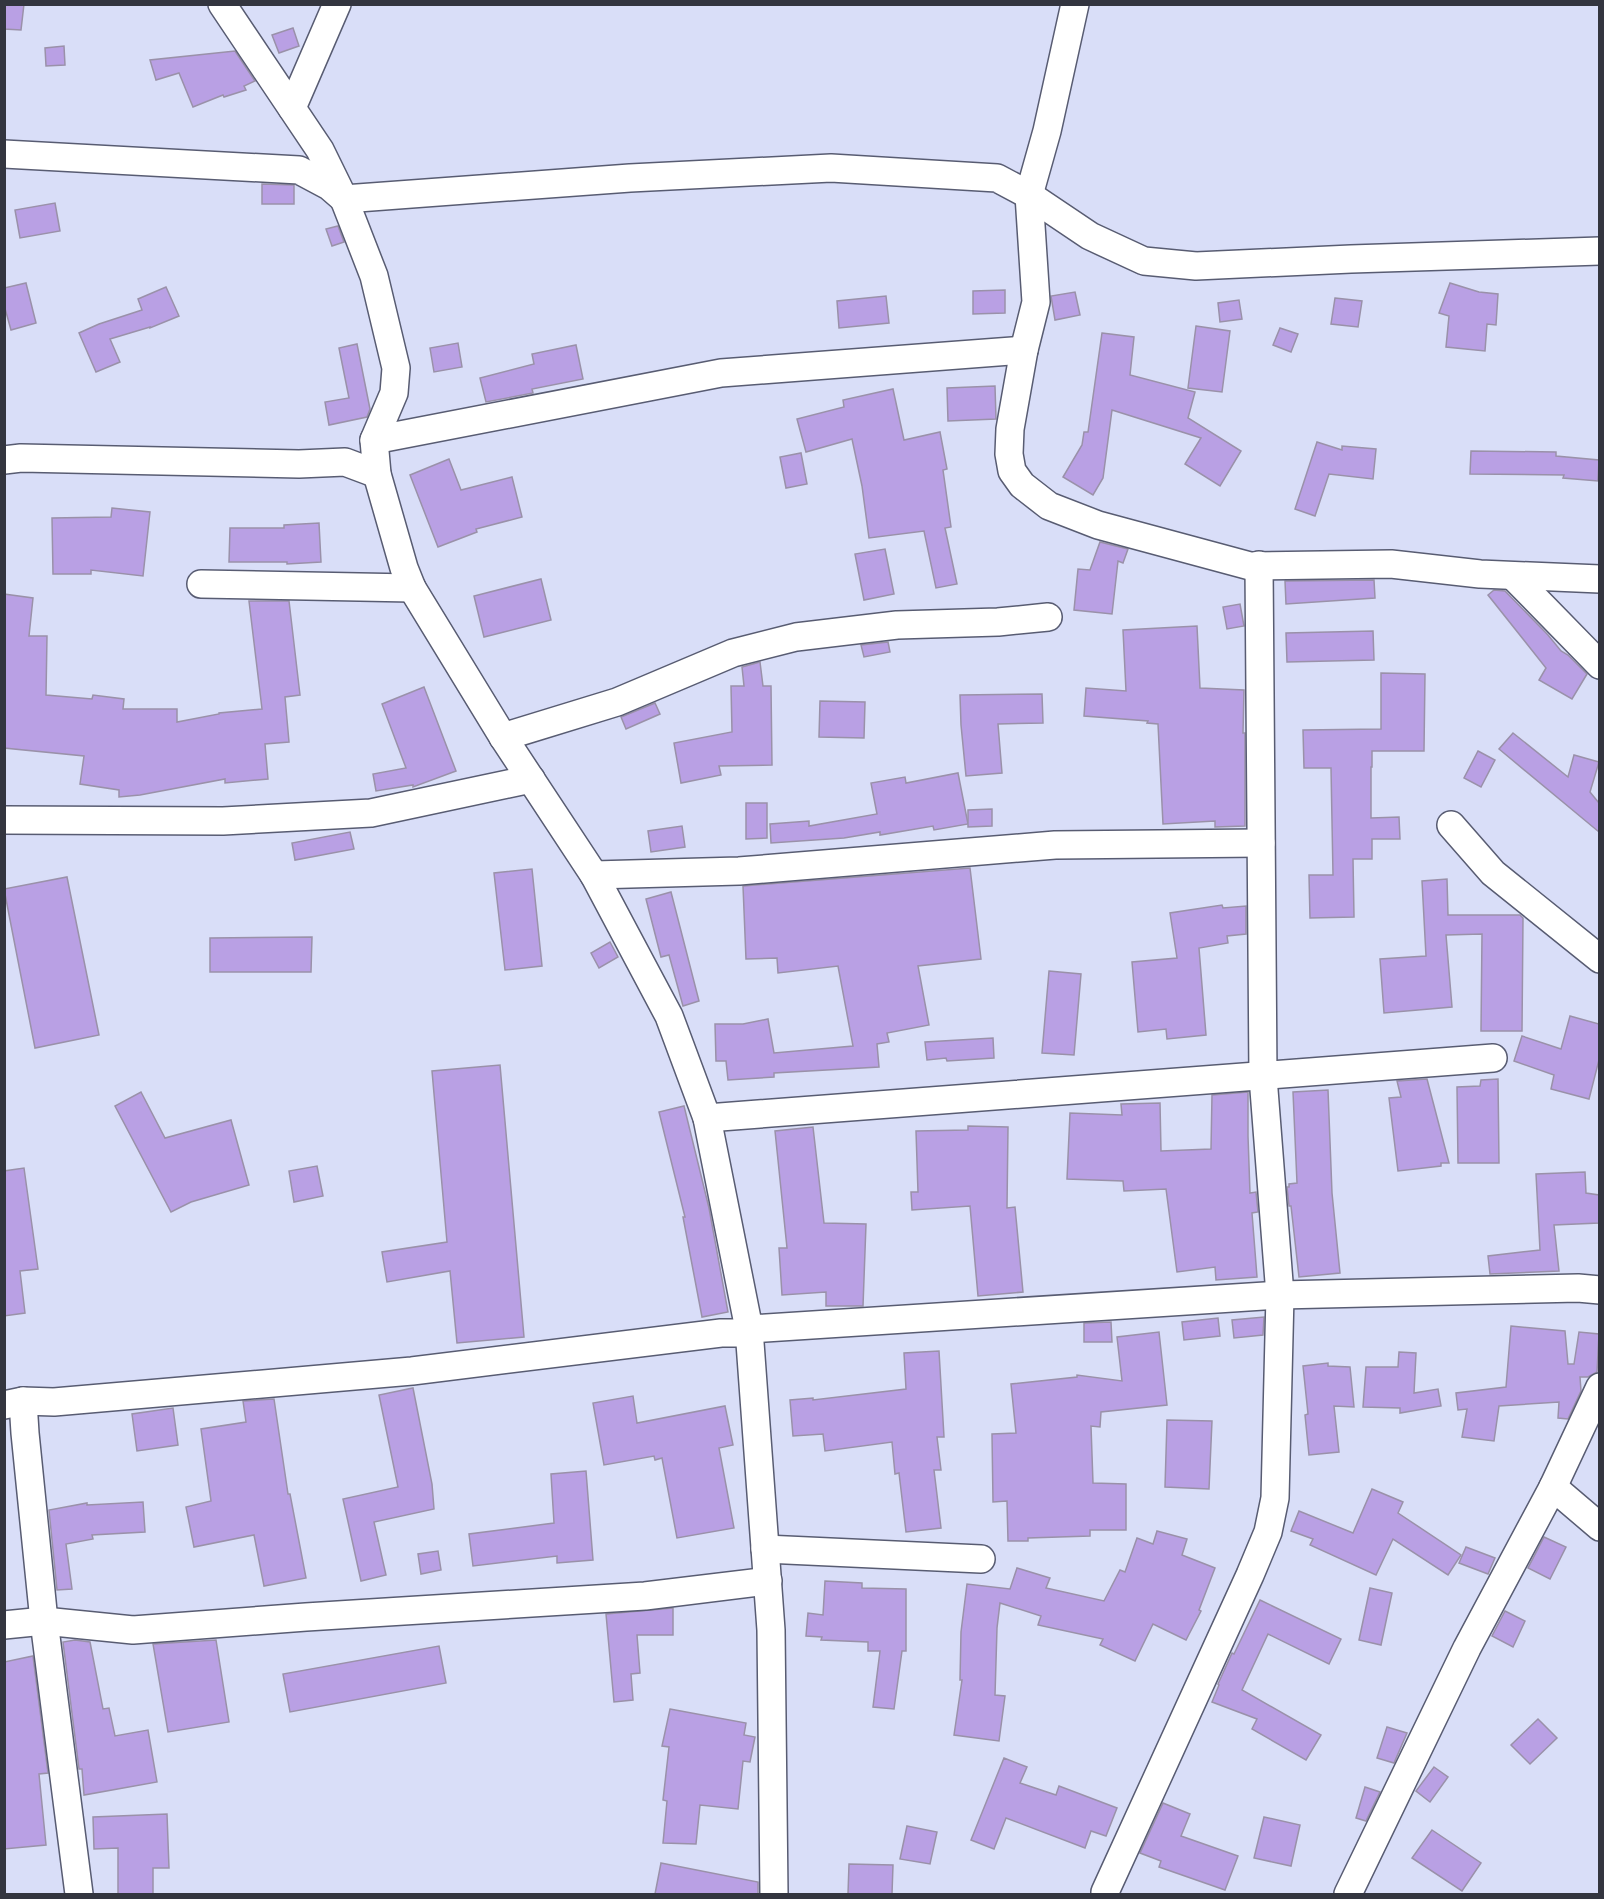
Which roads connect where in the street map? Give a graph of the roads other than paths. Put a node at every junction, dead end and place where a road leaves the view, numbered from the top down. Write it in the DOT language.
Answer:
graph roads {
  1 [pos="222,4"];
  2 [pos="337,4"];
  3 [pos="1075,4"];
  4 [pos="292,108"];
  5 [pos="4,154"];
  6 [pos="1029,195"];
  7 [pos="344,198"];
  8 [pos="1599,251"];
  9 [pos="1024,350"];
  10 [pos="374,440"];
  11 [pos="4,460"];
  12 [pos="377,474"];
  13 [pos="1259,565"];
  14 [pos="1513,576"];
  15 [pos="1599,579"];
  16 [pos="201,584"];
  17 [pos="412,588"];
  18 [pos="1048,617"];
  19 [pos="1599,665"];
  20 [pos="502,736"];
  21 [pos="531,779"];
  22 [pos="4,820"];
  23 [pos="1451,825"];
  24 [pos="1261,843"];
  25 [pos="594,875"];
  26 [pos="1599,959"];
  27 [pos="1493,1058"];
  28 [pos="1263,1077"];
  29 [pos="707,1119"];
  30 [pos="1599,1290"];
  31 [pos="1280,1295"];
  32 [pos="748,1329"];
  33 [pos="1599,1386"];
  34 [pos="14,1403"];
  35 [pos="1553,1487"];
  36 [pos="1599,1527"];
  37 [pos="765,1549"];
  38 [pos="981,1559"];
  39 [pos="768,1581"];
  40 [pos="44,1622"];
  41 [pos="4,1625"];
  42 [pos="1105,1892"];
  43 [pos="79,1894"];
  44 [pos="774,1894"];
  45 [pos="1348,1894"];
  1 -- 4 [label="street"];
  2 -- 4 [label="street"];
  3 -- 6 [label="street"];
  4 -- 7 [label="street"];
  5 -- 7 [label="street"];
  6 -- 7 [label="street"];
  6 -- 8 [label="street"];
  6 -- 9 [label="street"];
  7 -- 10 [label="street"];
  9 -- 10 [label="street"];
  9 -- 13 [label="street"];
  10 -- 12 [label="street"];
  11 -- 12 [label="street"];
  12 -- 17 [label="street"];
  13 -- 14 [label="street"];
  13 -- 24 [label="street"];
  14 -- 15 [label="street"];
  14 -- 19 [label="street"];
  16 -- 17 [label="street"];
  17 -- 20 [label="street"];
  18 -- 20 [label="street"];
  20 -- 21 [label="street"];
  21 -- 22 [label="street"];
  21 -- 25 [label="street"];
  23 -- 26 [label="street"];
  24 -- 25 [label="street"];
  24 -- 28 [label="street"];
  25 -- 29 [label="street"];
  27 -- 28 [label="street"];
  28 -- 29 [label="street"];
  28 -- 31 [label="street"];
  29 -- 32 [label="street"];
  30 -- 31 [label="street"];
  31 -- 32 [label="street"];
  31 -- 42 [label="street"];
  32 -- 34 [label="street"];
  32 -- 37 [label="street"];
  33 -- 35 [label="street"];
  34 -- 40 [label="street"];
  35 -- 36 [label="street"];
  35 -- 45 [label="street"];
  37 -- 38 [label="street"];
  37 -- 39 [label="street"];
  39 -- 40 [label="street"];
  39 -- 44 [label="street"];
  40 -- 41 [label="street"];
  40 -- 43 [label="street"];
}
